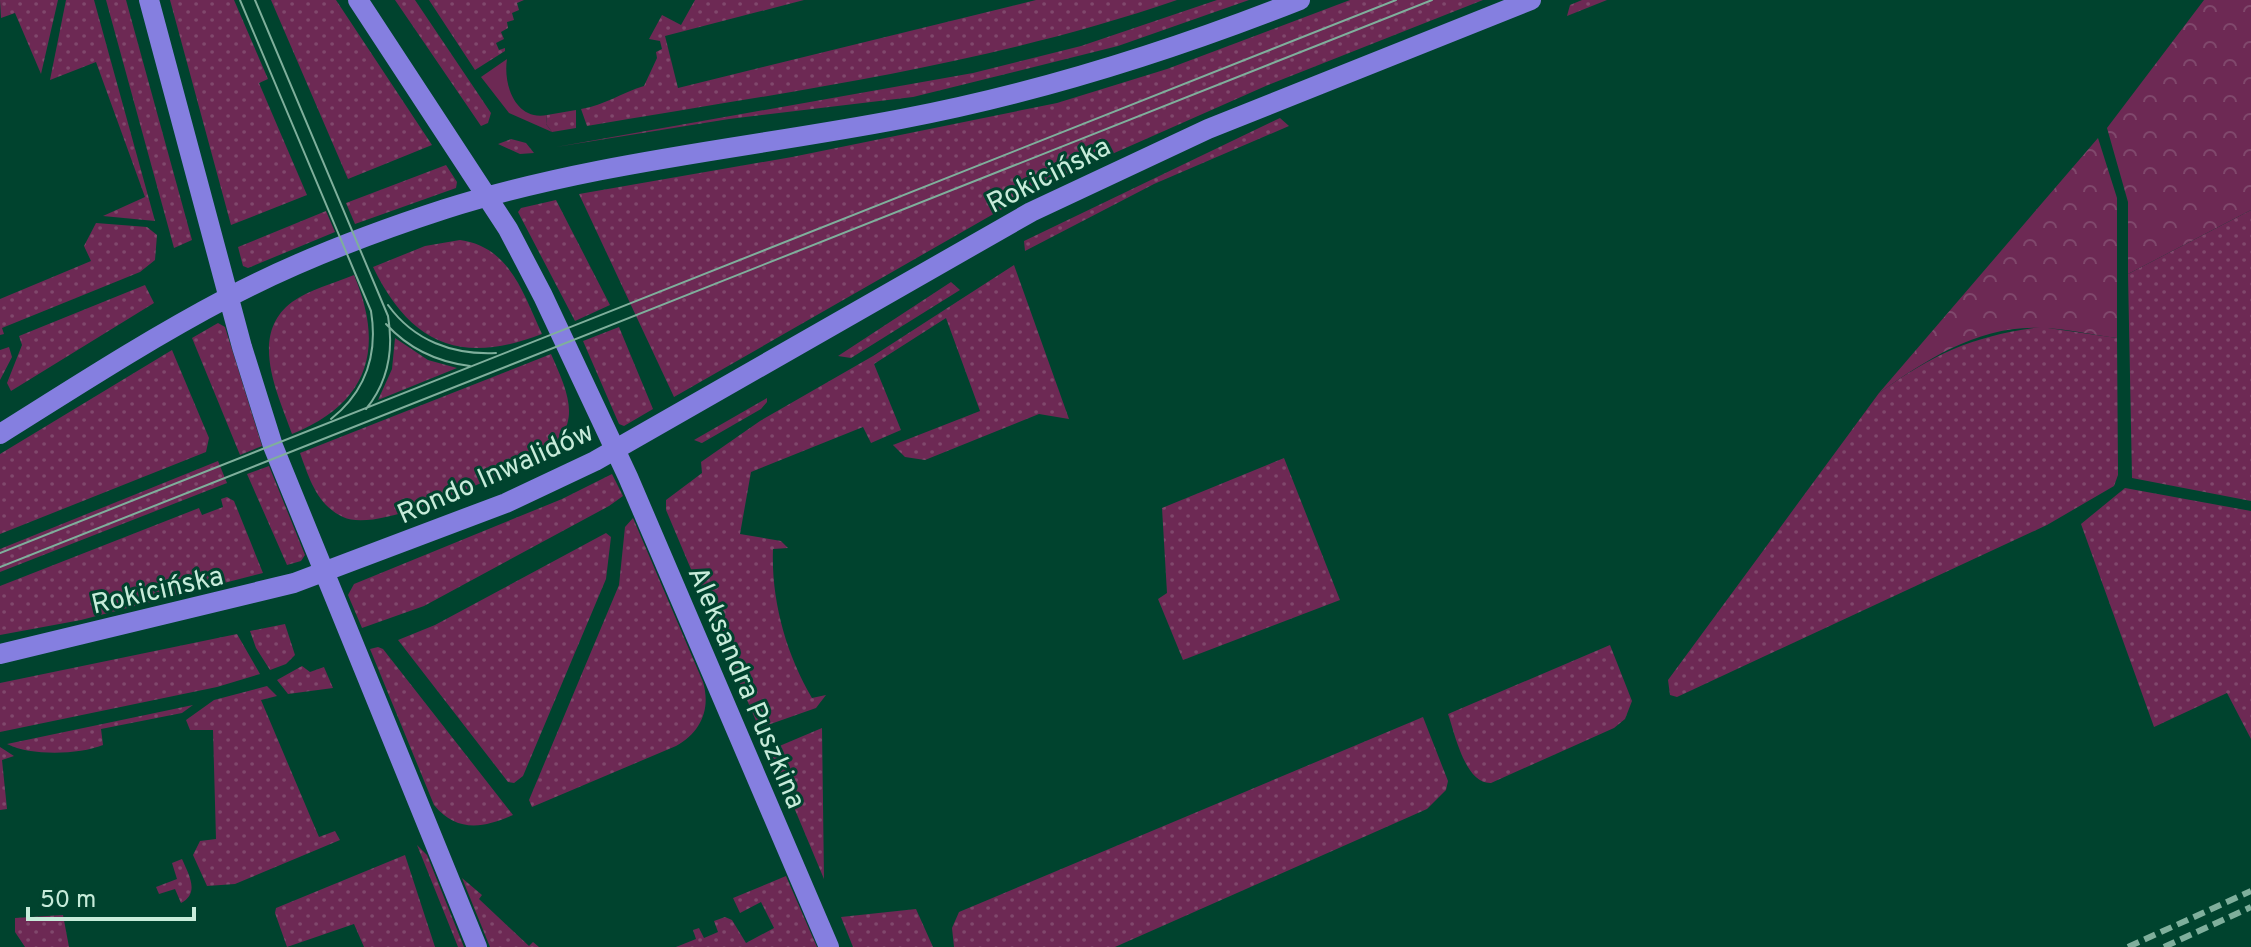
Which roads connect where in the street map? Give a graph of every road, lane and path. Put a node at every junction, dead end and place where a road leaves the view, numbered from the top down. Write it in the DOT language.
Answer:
graph roads {
  1 [pos="149,0"];
  2 [pos="358,0"];
  3 [pos="1300,0"];
  4 [pos="1531,0"];
  5 [pos="488,197"];
  6 [pos="229,297"];
  7 [pos="0,434"];
  8 [pos="615,450"];
  9 [pos="325,573"];
  10 [pos="0,654"];
  11 [pos="477,947"];
  12 [pos="829,947"];
  1 -- 6 [label="main road"];
  2 -- 5 [label="main road"];
  3 -- 5 [label="main road"];
  4 -- 8 [label="main road, Rokicińska"];
  5 -- 6 [label="main road"];
  5 -- 8 [label="main road, Rondo Inwalidów"];
  6 -- 7 [label="main road"];
  6 -- 9 [label="main road"];
  8 -- 9 [label="main road, Rondo Inwalidów"];
  8 -- 12 [label="main road, Aleksandra Puszkina"];
  9 -- 10 [label="main road, Rokicińska"];
  9 -- 11 [label="main road"];
}
